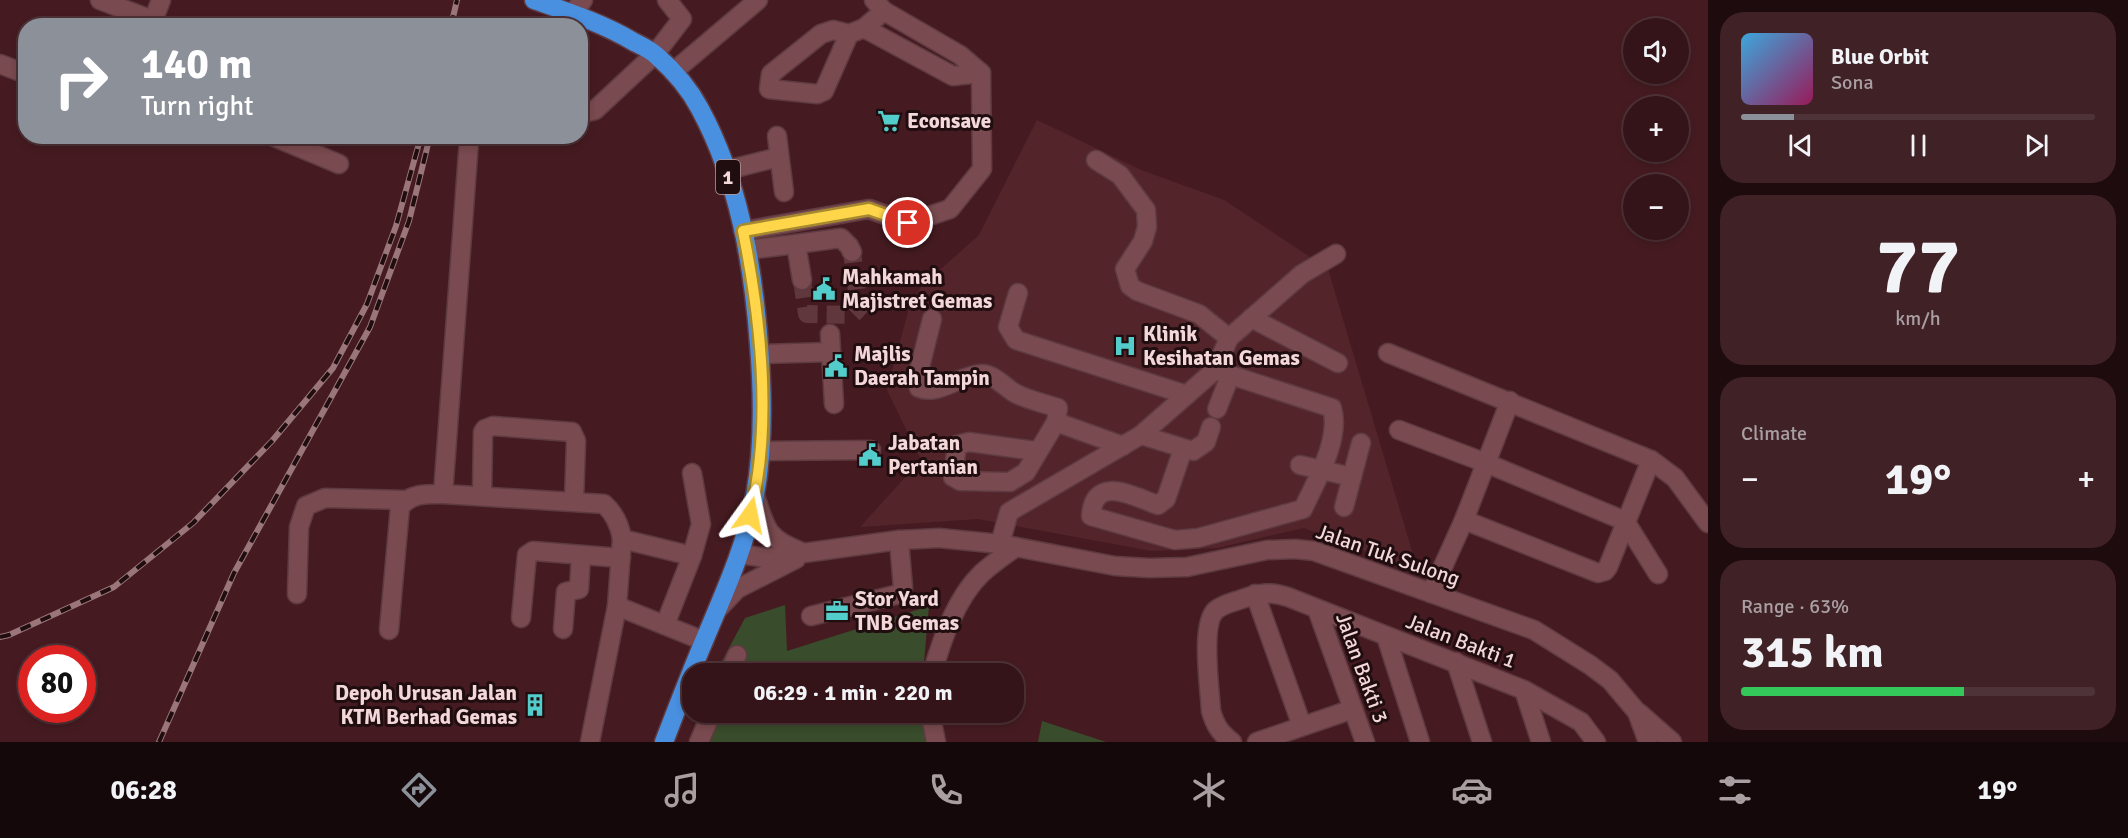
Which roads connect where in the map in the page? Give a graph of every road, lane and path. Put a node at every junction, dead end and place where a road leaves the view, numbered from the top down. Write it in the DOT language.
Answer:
graph roads {
  1 [pos="161,0"];
  2 [pos="534,0"];
  3 [pos="667,0"];
  4 [pos="758,0"];
  5 [pos="103,1"];
  6 [pos="879,6"];
  7 [pos="578,7"];
  8 [pos="140,18"];
  9 [pos="153,18"];
  10 [pos="856,31"];
  11 [pos="655,54"];
  12 [pos="0,64"];
  13 [pos="18,71"];
  14 [pos="672,72"];
  15 [pos="981,73"];
  16 [pos="588,112"];
  17 [pos="777,136"];
  18 [pos="291,144"];
  19 [pos="470,144"];
  20 [pos="779,158"];
  21 [pos="1096,160"];
  22 [pos="339,164"];
  23 [pos="727,170"];
  24 [pos="784,192"];
  25 [pos="743,231"];
  26 [pos="796,244"];
  27 [pos="747,250"];
  28 [pos="852,252"];
  29 [pos="1336,254"];
  30 [pos="801,280"];
  31 [pos="1018,293"];
  32 [pos="1251,318"];
  33 [pos="932,319"];
  34 [pos="1229,338"];
  35 [pos="1388,353"];
  36 [pos="760,354"];
  37 [pos="1338,363"];
  38 [pos="1223,373"];
  39 [pos="1187,395"];
  40 [pos="1510,401"];
  41 [pos="834,404"];
  42 [pos="1056,422"];
  43 [pos="1399,430"];
  44 [pos="1141,435"];
  45 [pos="1361,443"];
  46 [pos="1123,446"];
  47 [pos="1184,449"];
  48 [pos="871,450"];
  49 [pos="760,451"];
  50 [pos="1036,451"];
  51 [pos="1651,460"];
  52 [pos="1325,462"];
  53 [pos="1486,463"];
  54 [pos="1300,465"];
  55 [pos="1354,470"];
  56 [pos="692,473"];
  57 [pos="443,494"];
  58 [pos="755,495"];
  59 [pos="482,496"];
  60 [pos="397,500"];
  61 [pos="574,501"];
  62 [pos="1344,507"];
  63 [pos="1464,520"];
  64 [pos="1625,521"];
  65 [pos="1708,523"];
  66 [pos="622,539"];
  67 [pos="899,540"];
  68 [pos="1008,545"];
  69 [pos="740,554"];
  70 [pos="806,554"];
  71 [pos="581,555"];
  72 [pos="692,556"];
  73 [pos="621,558"];
  74 [pos="1658,574"];
  75 [pos="1431,593"];
  76 [pos="297,594"];
  77 [pos="1255,594"];
  78 [pos="617,606"];
  79 [pos="1317,609"];
  80 [pos="717,610"];
  81 [pos="811,616"];
  82 [pos="521,618"];
  83 [pos="665,625"];
  84 [pos="563,628"];
  85 [pos="389,630"];
  86 [pos="1386,636"];
  87 [pos="704,641"];
  88 [pos="737,655"];
  89 [pos="1456,662"];
  90 [pos="734,663"];
  91 [pos="935,663"];
  92 [pos="1524,690"];
  93 [pos="1353,709"];
  94 [pos="1637,712"];
  95 [pos="707,723"];
  96 [pos="932,723"];
  97 [pos="1302,726"];
  98 [pos="590,742"];
  99 [pos="664,742"];
  100 [pos="699,742"];
  101 [pos="936,742"];
  102 [pos="1232,742"];
  103 [pos="1257,742"];
  104 [pos="1365,742"];
  105 [pos="1420,742"];
  106 [pos="1482,742"];
  107 [pos="1541,742"];
  108 [pos="1596,742"];
  109 [pos="1648,742"];
  110 [pos="1672,742"];
  1 -- 9 [label="street"];
  2 -- 7 [label="highway, 1"];
  3 -- 11 [label="street"];
  4 -- 14 [label="street"];
  5 -- 8 [label="street"];
  6 -- 10 [label="street"];
  6 -- 15 [label="street"];
  7 -- 11 [label="highway, 1"];
  10 -- 10 [label="street"];
  10 -- 15 [label="street"];
  11 -- 14 [label="highway, 1"];
  11 -- 16 [label="street"];
  12 -- 13 [label="street"];
  14 -- 23 [label="highway, 1"];
  15 -- 25 [label="street"];
  17 -- 20 [label="street"];
  18 -- 22 [label="street"];
  19 -- 57 [label="street"];
  20 -- 23 [label="street"];
  20 -- 24 [label="street"];
  21 -- 34 [label="street"];
  23 -- 25 [label="highway, 1"];
  25 -- 27 [label="highway, 1"];
  26 -- 27 [label="street"];
  26 -- 28 [label="street"];
  26 -- 30 [label="street"];
  27 -- 36 [label="highway, 1"];
  29 -- 32 [label="street"];
  31 -- 39 [label="street"];
  32 -- 34 [label="street"];
  32 -- 37 [label="street"];
  33 -- 42 [label="street"];
  34 -- 38 [label="street"];
  35 -- 40 [label="street"];
  36 -- 41 [label="street"];
  36 -- 49 [label="highway, 1"];
  38 -- 39 [label="street"];
  38 -- 47 [label="street"];
  38 -- 52 [label="street"];
  39 -- 44 [label="street"];
  40 -- 51 [label="street"];
  40 -- 53 [label="street"];
  42 -- 46 [label="street"];
  42 -- 50 [label="street"];
  43 -- 53 [label="street"];
  44 -- 46 [label="street"];
  44 -- 47 [label="street"];
  45 -- 55 [label="street"];
  46 -- 68 [label="street"];
  47 -- 52 [label="street"];
  48 -- 49 [label="street"];
  49 -- 58 [label="highway, 1"];
  51 -- 64 [label="street"];
  51 -- 65 [label="street"];
  52 -- 54 [label="street"];
  52 -- 55 [label="street"];
  53 -- 63 [label="street"];
  53 -- 64 [label="street"];
  55 -- 62 [label="street"];
  56 -- 72 [label="street"];
  57 -- 59 [label="street"];
  57 -- 60 [label="street"];
  58 -- 69 [label="highway, 1"];
  58 -- 70 [label="street"];
  59 -- 61 [label="street"];
  59 -- 61 [label="street"];
  60 -- 76 [label="street"];
  60 -- 85 [label="street"];
  61 -- 66 [label="street"];
  63 -- 64 [label="street"];
  63 -- 75 [label="street"];
  64 -- 74 [label="street"];
  66 -- 72 [label="street"];
  66 -- 73 [label="street"];
  67 -- 68 [label="street, Jalan Tuk Sulong"];
  67 -- 70 [label="street, Jalan Tuk Sulong"];
  67 -- 81 [label="street"];
  68 -- 75 [label="street, Jalan Tuk Sulong"];
  68 -- 91 [label="street"];
  69 -- 70 [label="street, Jalan Tuk Sulong"];
  69 -- 80 [label="highway, 1"];
  70 -- 80 [label="street"];
  71 -- 73 [label="street"];
  71 -- 82 [label="street"];
  71 -- 84 [label="street"];
  72 -- 83 [label="street"];
  73 -- 78 [label="street"];
  75 -- 94 [label="street, Jalan Tuk Sulong"];
  77 -- 79 [label="street, Jalan Bakti 1"];
  77 -- 97 [label="street"];
  77 -- 102 [label="street"];
  78 -- 83 [label="street"];
  78 -- 98 [label="street"];
  79 -- 86 [label="street, Jalan Bakti 1"];
  79 -- 93 [label="street, Jalan Bakti 3"];
  80 -- 87 [label="highway, 1"];
  83 -- 87 [label="street"];
  86 -- 89 [label="street, Jalan Bakti 1"];
  86 -- 105 [label="street"];
  87 -- 99 [label="highway, 1"];
  88 -- 90 [label="street"];
  89 -- 92 [label="street, Jalan Bakti 1"];
  89 -- 106 [label="street"];
  92 -- 107 [label="street"];
  92 -- 108 [label="street, Jalan Bakti 1"];
  93 -- 97 [label="street"];
  93 -- 104 [label="street, Jalan Bakti 3"];
  94 -- 109 [label="street, Jalan Tuk Sulong"];
  94 -- 110 [label="street"];
  95 -- 100 [label="street"];
  96 -- 101 [label="street"];
  97 -- 103 [label="street"];
}
